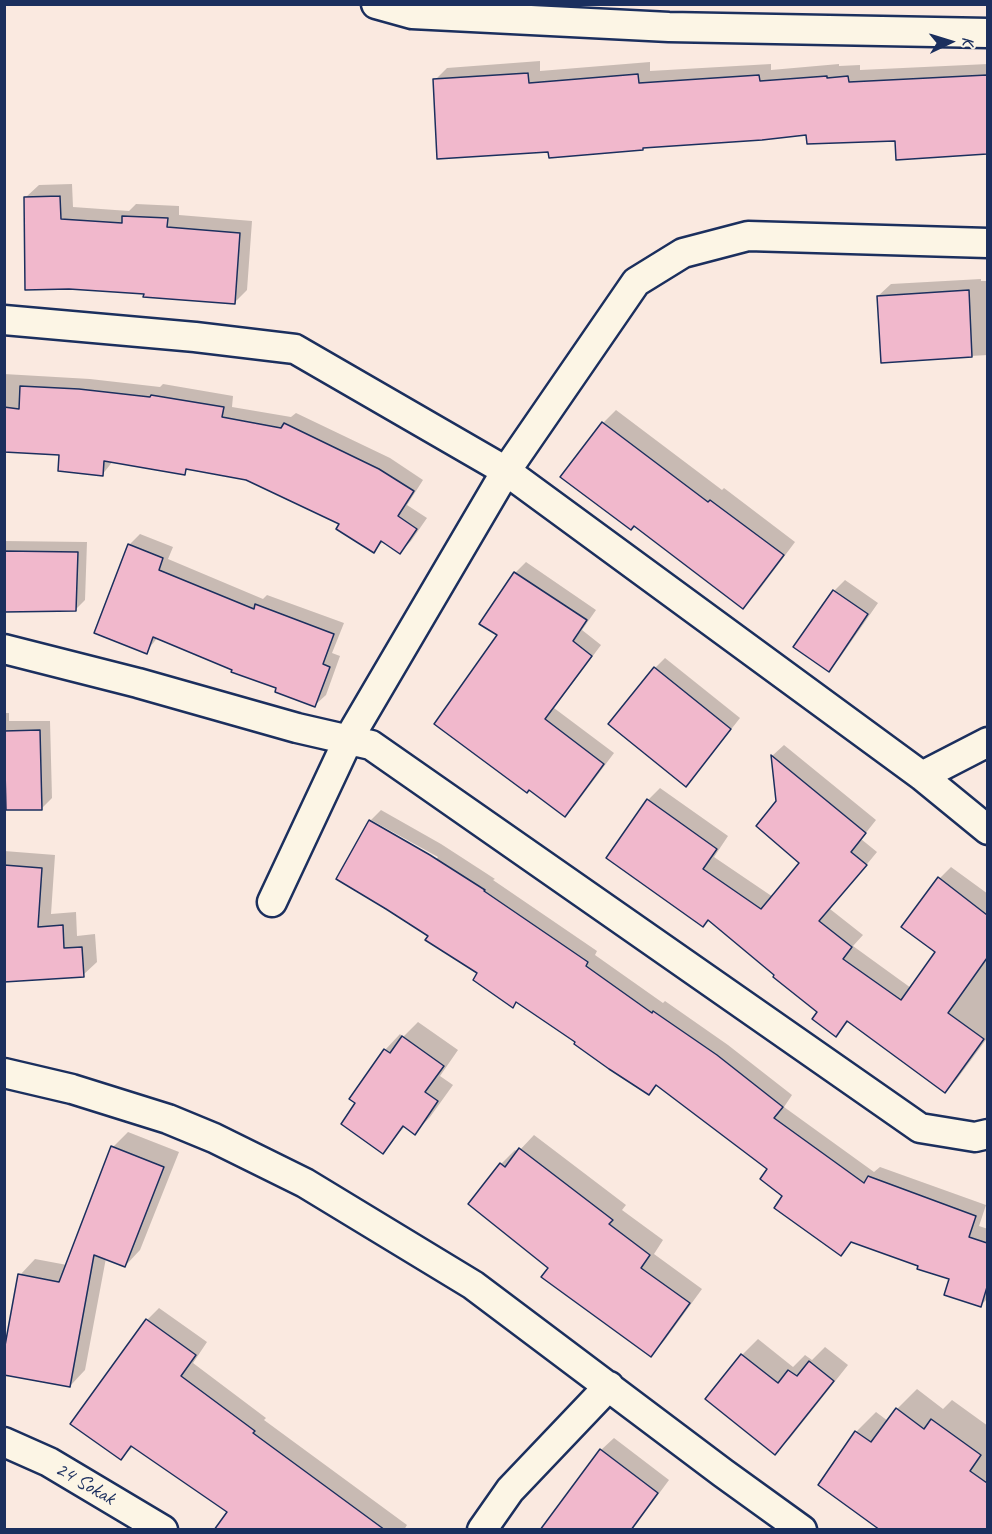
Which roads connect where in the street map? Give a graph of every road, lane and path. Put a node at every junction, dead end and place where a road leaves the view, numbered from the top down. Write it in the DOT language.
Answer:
graph roads {
  1 [pos="376,4"];
  2 [pos="987,33"];
  3 [pos="987,243"];
  4 [pos="4,320"];
  5 [pos="506,471"];
  6 [pos="4,649"];
  7 [pos="348,740"];
  8 [pos="987,742"];
  9 [pos="922,776"];
  10 [pos="987,830"];
  11 [pos="272,902"];
  12 [pos="4,1073"];
  13 [pos="987,1134"];
  14 [pos="609,1386"];
  15 [pos="4,1442"];
  16 [pos="163,1530"];
  17 [pos="482,1530"];
  18 [pos="802,1530"];
  1 -- 2 [label="street"];
  3 -- 5 [label="street"];
  4 -- 5 [label="street"];
  5 -- 7 [label="street"];
  5 -- 9 [label="street"];
  6 -- 7 [label="street"];
  7 -- 11 [label="street"];
  7 -- 13 [label="street"];
  8 -- 9 [label="street"];
  9 -- 10 [label="street"];
  12 -- 14 [label="street"];
  14 -- 17 [label="street"];
  14 -- 18 [label="street"];
  15 -- 16 [label="street, 24 Sokak"];
}
